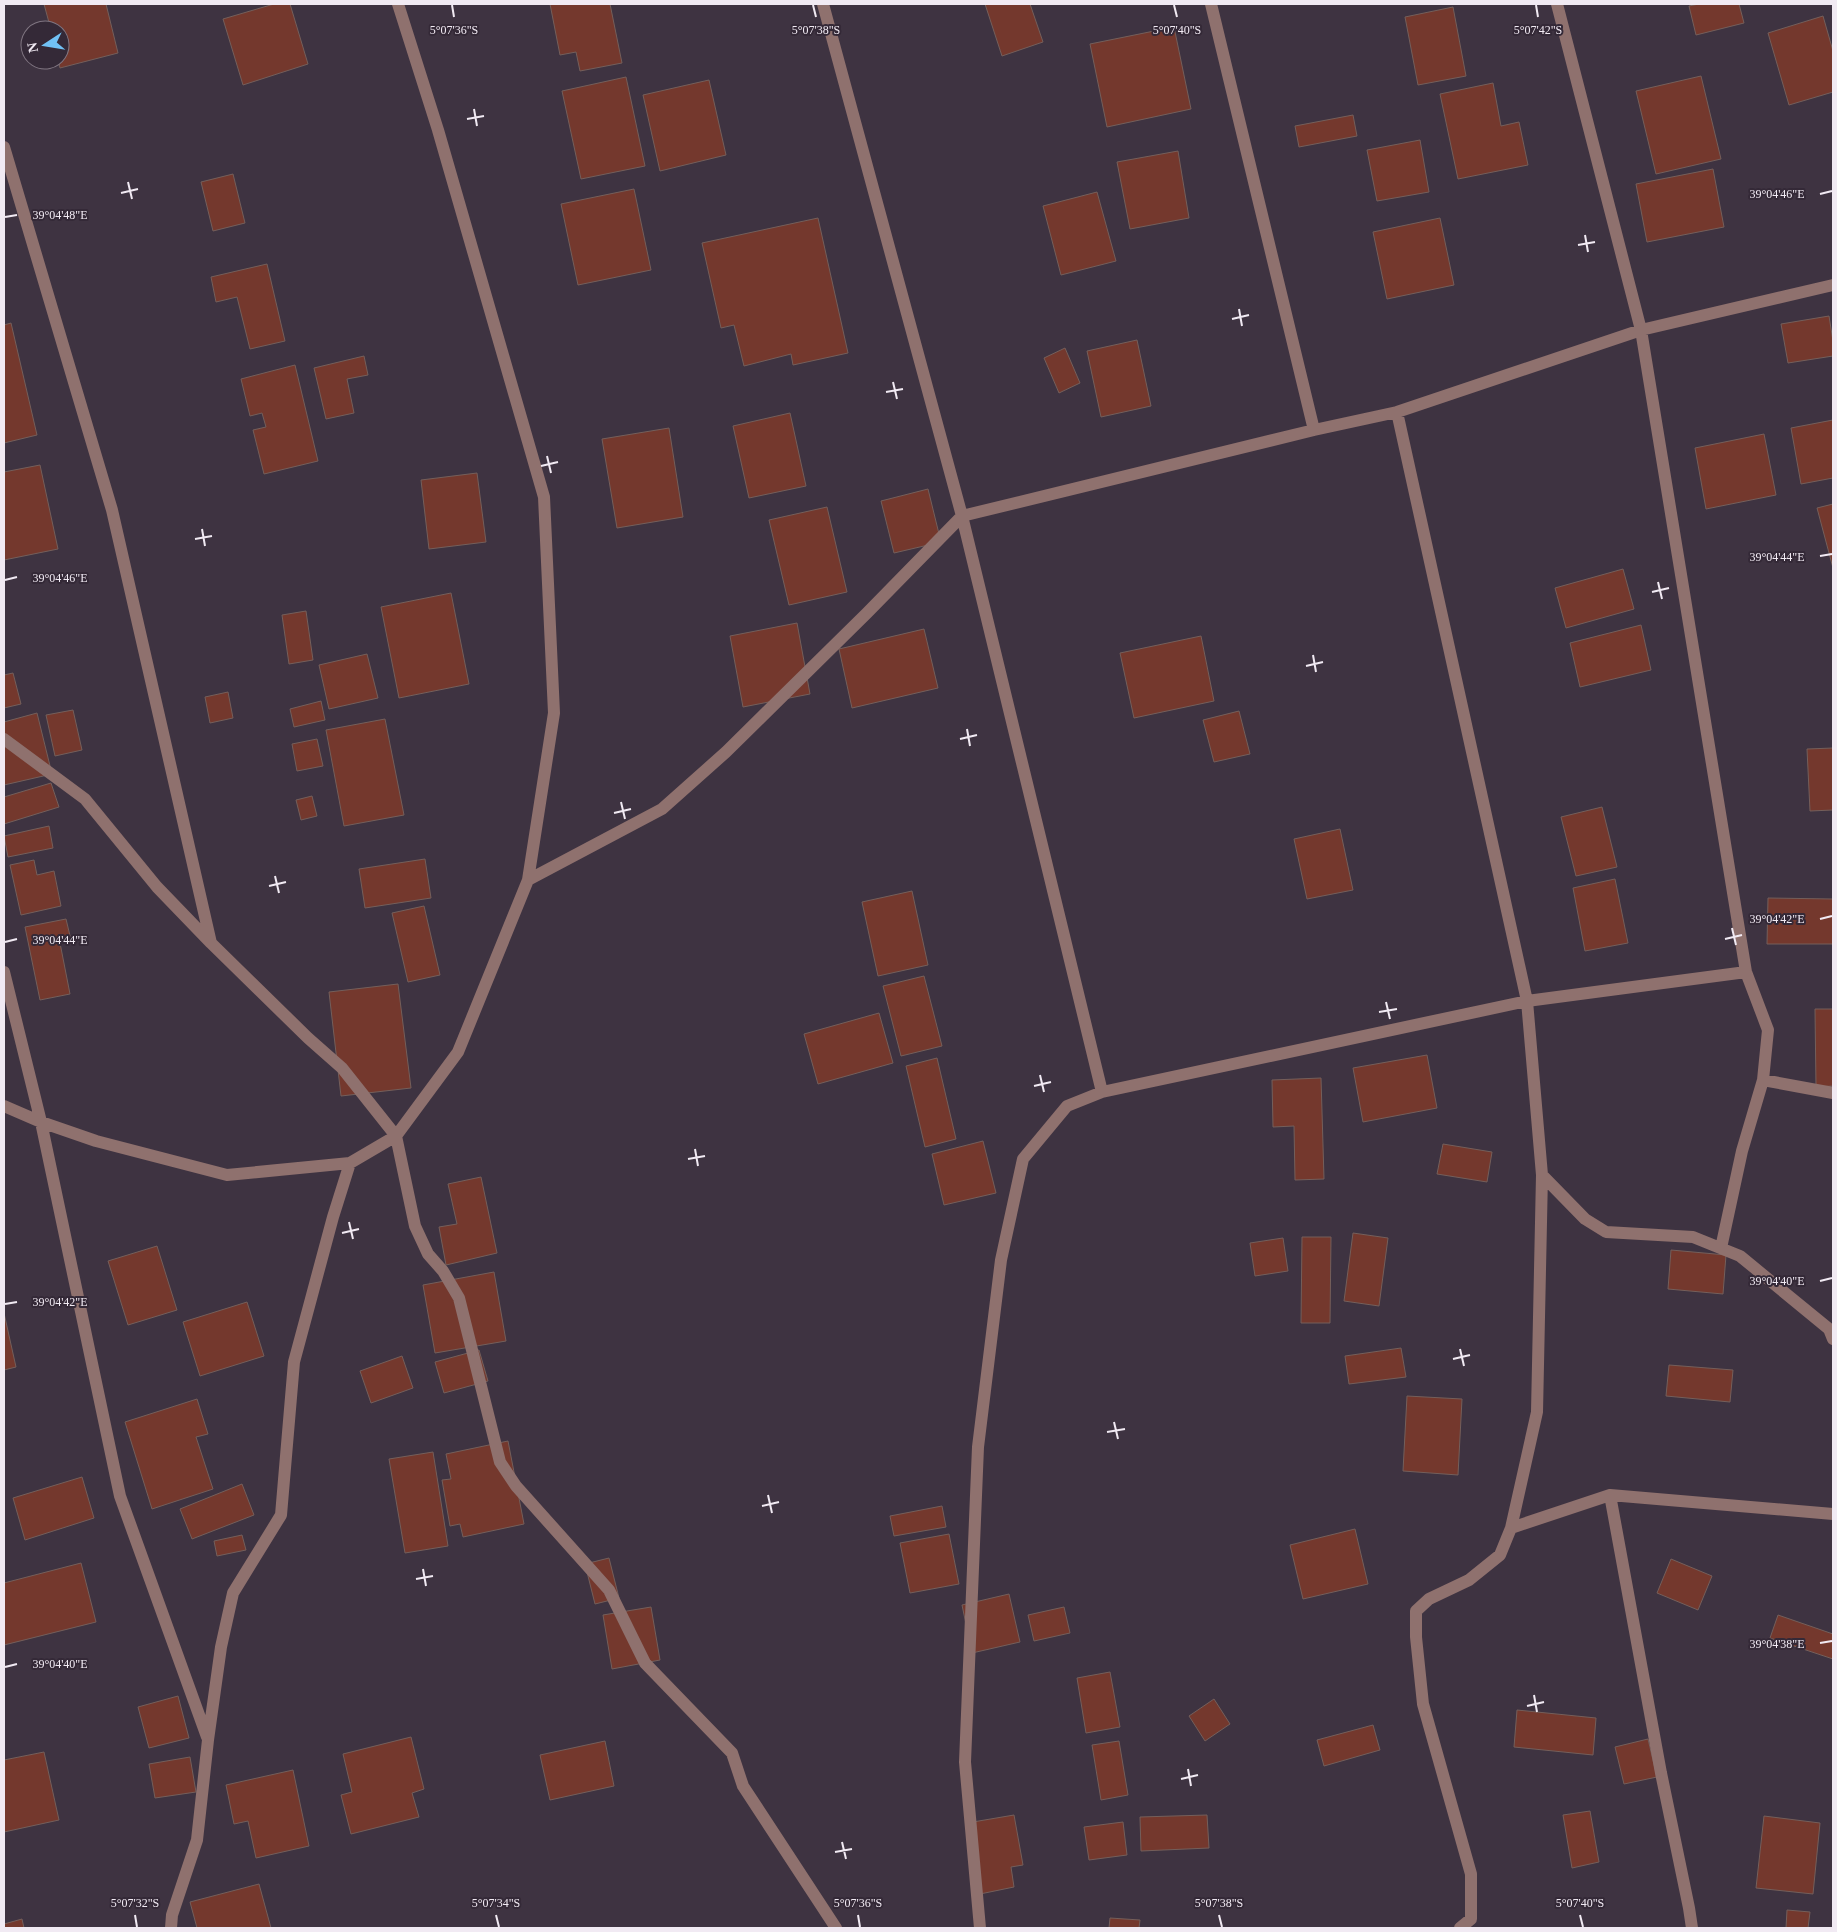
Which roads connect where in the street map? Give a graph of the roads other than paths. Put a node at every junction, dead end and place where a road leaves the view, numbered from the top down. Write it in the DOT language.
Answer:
graph roads {
  1 [pos="398,4"];
  2 [pos="823,4"];
  3 [pos="1211,4"];
  4 [pos="1557,4"];
  5 [pos="4,146"];
  6 [pos="1833,285"];
  7 [pos="1641,330"];
  8 [pos="1397,412"];
  9 [pos="1314,430"];
  10 [pos="962,516"];
  11 [pos="4,739"];
  12 [pos="528,880"];
  13 [pos="211,943"];
  14 [pos="4,972"];
  15 [pos="1746,972"];
  16 [pos="1527,1001"];
  17 [pos="1763,1080"];
  18 [pos="1102,1092"];
  19 [pos="1833,1093"];
  20 [pos="4,1106"];
  21 [pos="42,1122"];
  22 [pos="396,1136"];
  23 [pos="350,1163"];
  24 [pos="1542,1175"];
  25 [pos="1721,1248"];
  26 [pos="1833,1339"];
  27 [pos="1610,1495"];
  28 [pos="1833,1514"];
  29 [pos="1511,1528"];
  30 [pos="208,1740"];
  31 [pos="171,1928"];
  32 [pos="836,1928"];
  33 [pos="980,1928"];
  34 [pos="1460,1928"];
  35 [pos="1692,1928"];
  1 -- 12 [label="street"];
  2 -- 10 [label="street"];
  3 -- 9 [label="street"];
  4 -- 7 [label="street"];
  5 -- 13 [label="street"];
  6 -- 7 [label="street"];
  7 -- 8 [label="street"];
  7 -- 15 [label="street"];
  8 -- 9 [label="street"];
  8 -- 16 [label="street"];
  9 -- 10 [label="street"];
  10 -- 12 [label="street"];
  10 -- 18 [label="street"];
  11 -- 13 [label="street"];
  12 -- 22 [label="street"];
  13 -- 22 [label="street"];
  14 -- 21 [label="street"];
  15 -- 16 [label="street"];
  15 -- 17 [label="street"];
  16 -- 18 [label="street"];
  16 -- 24 [label="street"];
  17 -- 19 [label="street"];
  17 -- 25 [label="street"];
  18 -- 33 [label="street"];
  20 -- 21 [label="street"];
  21 -- 23 [label="street"];
  21 -- 30 [label="street"];
  22 -- 23 [label="street"];
  22 -- 32 [label="street"];
  23 -- 30 [label="street"];
  24 -- 25 [label="street"];
  24 -- 29 [label="street"];
  25 -- 26 [label="street"];
  27 -- 28 [label="street"];
  27 -- 29 [label="street"];
  27 -- 35 [label="street"];
  29 -- 34 [label="street"];
  30 -- 31 [label="street"];
}
